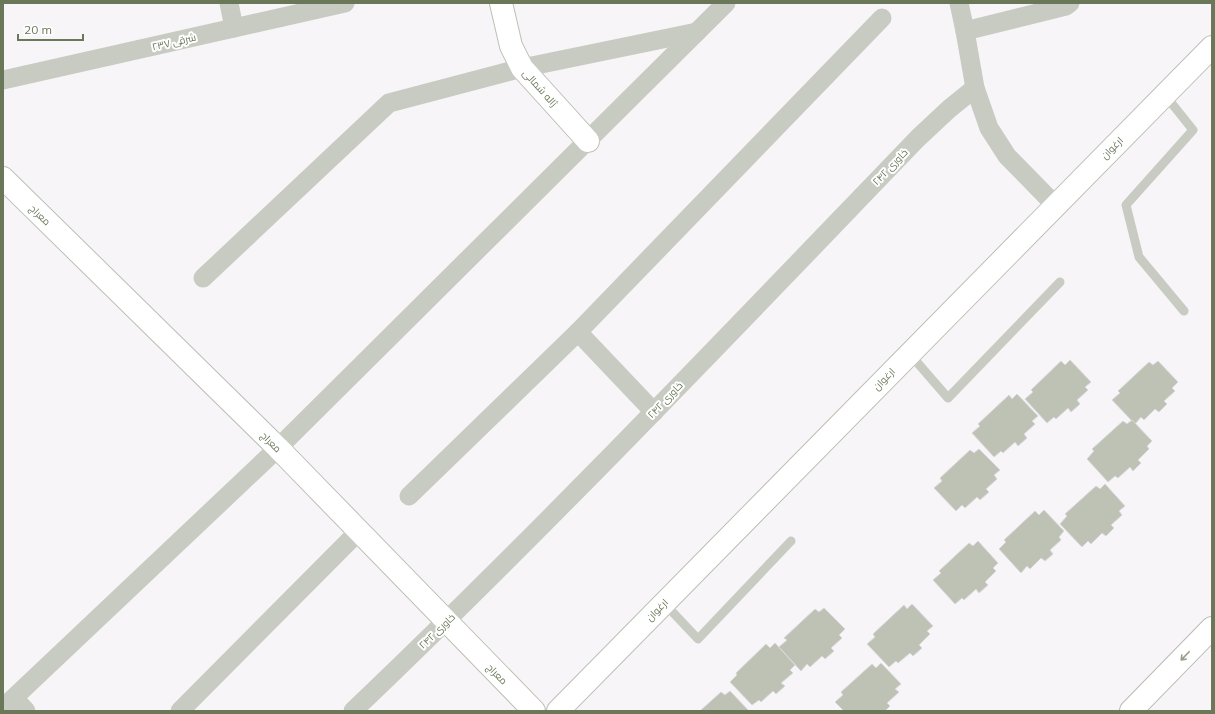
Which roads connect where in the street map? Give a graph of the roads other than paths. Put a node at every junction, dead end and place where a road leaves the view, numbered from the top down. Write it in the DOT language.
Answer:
graph roads {
  1 [pos="229,3"];
  2 [pos="346,3"];
  3 [pos="501,3"];
  4 [pos="726,3"];
  5 [pos="959,3"];
  6 [pos="1070,3"];
  7 [pos="882,18"];
  8 [pos="234,28"];
  9 [pos="965,31"];
  10 [pos="697,32"];
  11 [pos="1212,47"];
  12 [pos="522,68"];
  13 [pos="3,80"];
  14 [pos="975,88"];
  15 [pos="1165,94"];
  16 [pos="588,141"];
  17 [pos="3,178"];
  18 [pos="1055,205"];
  19 [pos="203,278"];
  20 [pos="1060,282"];
  21 [pos="1184,311"];
  22 [pos="578,332"];
  23 [pos="909,353"];
  24 [pos="654,412"];
  25 [pos="278,448"];
  26 [pos="409,496"];
  27 [pos="359,531"];
  28 [pos="791,541"];
  29 [pos="664,603"];
  30 [pos="446,622"];
  31 [pos="1212,628"];
  32 [pos="14,706"];
  33 [pos="180,711"];
  34 [pos="353,711"];
  35 [pos="534,711"];
  36 [pos="558,711"];
  37 [pos="1131,711"];
  1 -- 8 [label="street"];
  2 -- 8 [label="street, ۲۳۷ شرقی"];
  3 -- 12 [label="main road, ژاله شمالی"];
  4 -- 10 [label="street"];
  5 -- 9 [label="street"];
  6 -- 9 [label="street"];
  7 -- 22 [label="street"];
  8 -- 13 [label="street, ۲۳۷ شرقی"];
  9 -- 14 [label="street"];
  10 -- 12 [label="street"];
  10 -- 16 [label="street"];
  11 -- 15 [label="main road, ارغوان"];
  12 -- 16 [label="main road, ژاله شمالی"];
  12 -- 19 [label="street"];
  14 -- 18 [label="street"];
  14 -- 24 [label="street, ۲۴۲ خاوری"];
  15 -- 18 [label="main road, ارغوان"];
  15 -- 21 [label="lane"];
  16 -- 25 [label="street"];
  17 -- 25 [label="main road, معراج"];
  18 -- 23 [label="main road, ارغوان"];
  20 -- 23 [label="lane"];
  22 -- 24 [label="street"];
  22 -- 26 [label="street"];
  23 -- 29 [label="main road, ارغوان"];
  24 -- 30 [label="street, ۲۴۲ خاوری"];
  25 -- 27 [label="main road, معراج"];
  25 -- 32 [label="street"];
  27 -- 30 [label="main road, معراج"];
  27 -- 33 [label="street"];
  28 -- 29 [label="lane"];
  29 -- 36 [label="main road, ارغوان"];
  30 -- 34 [label="street, ۲۴۲ خاوری"];
  30 -- 35 [label="main road, معراج"];
  31 -- 37 [label="main road, one-way"];
}
